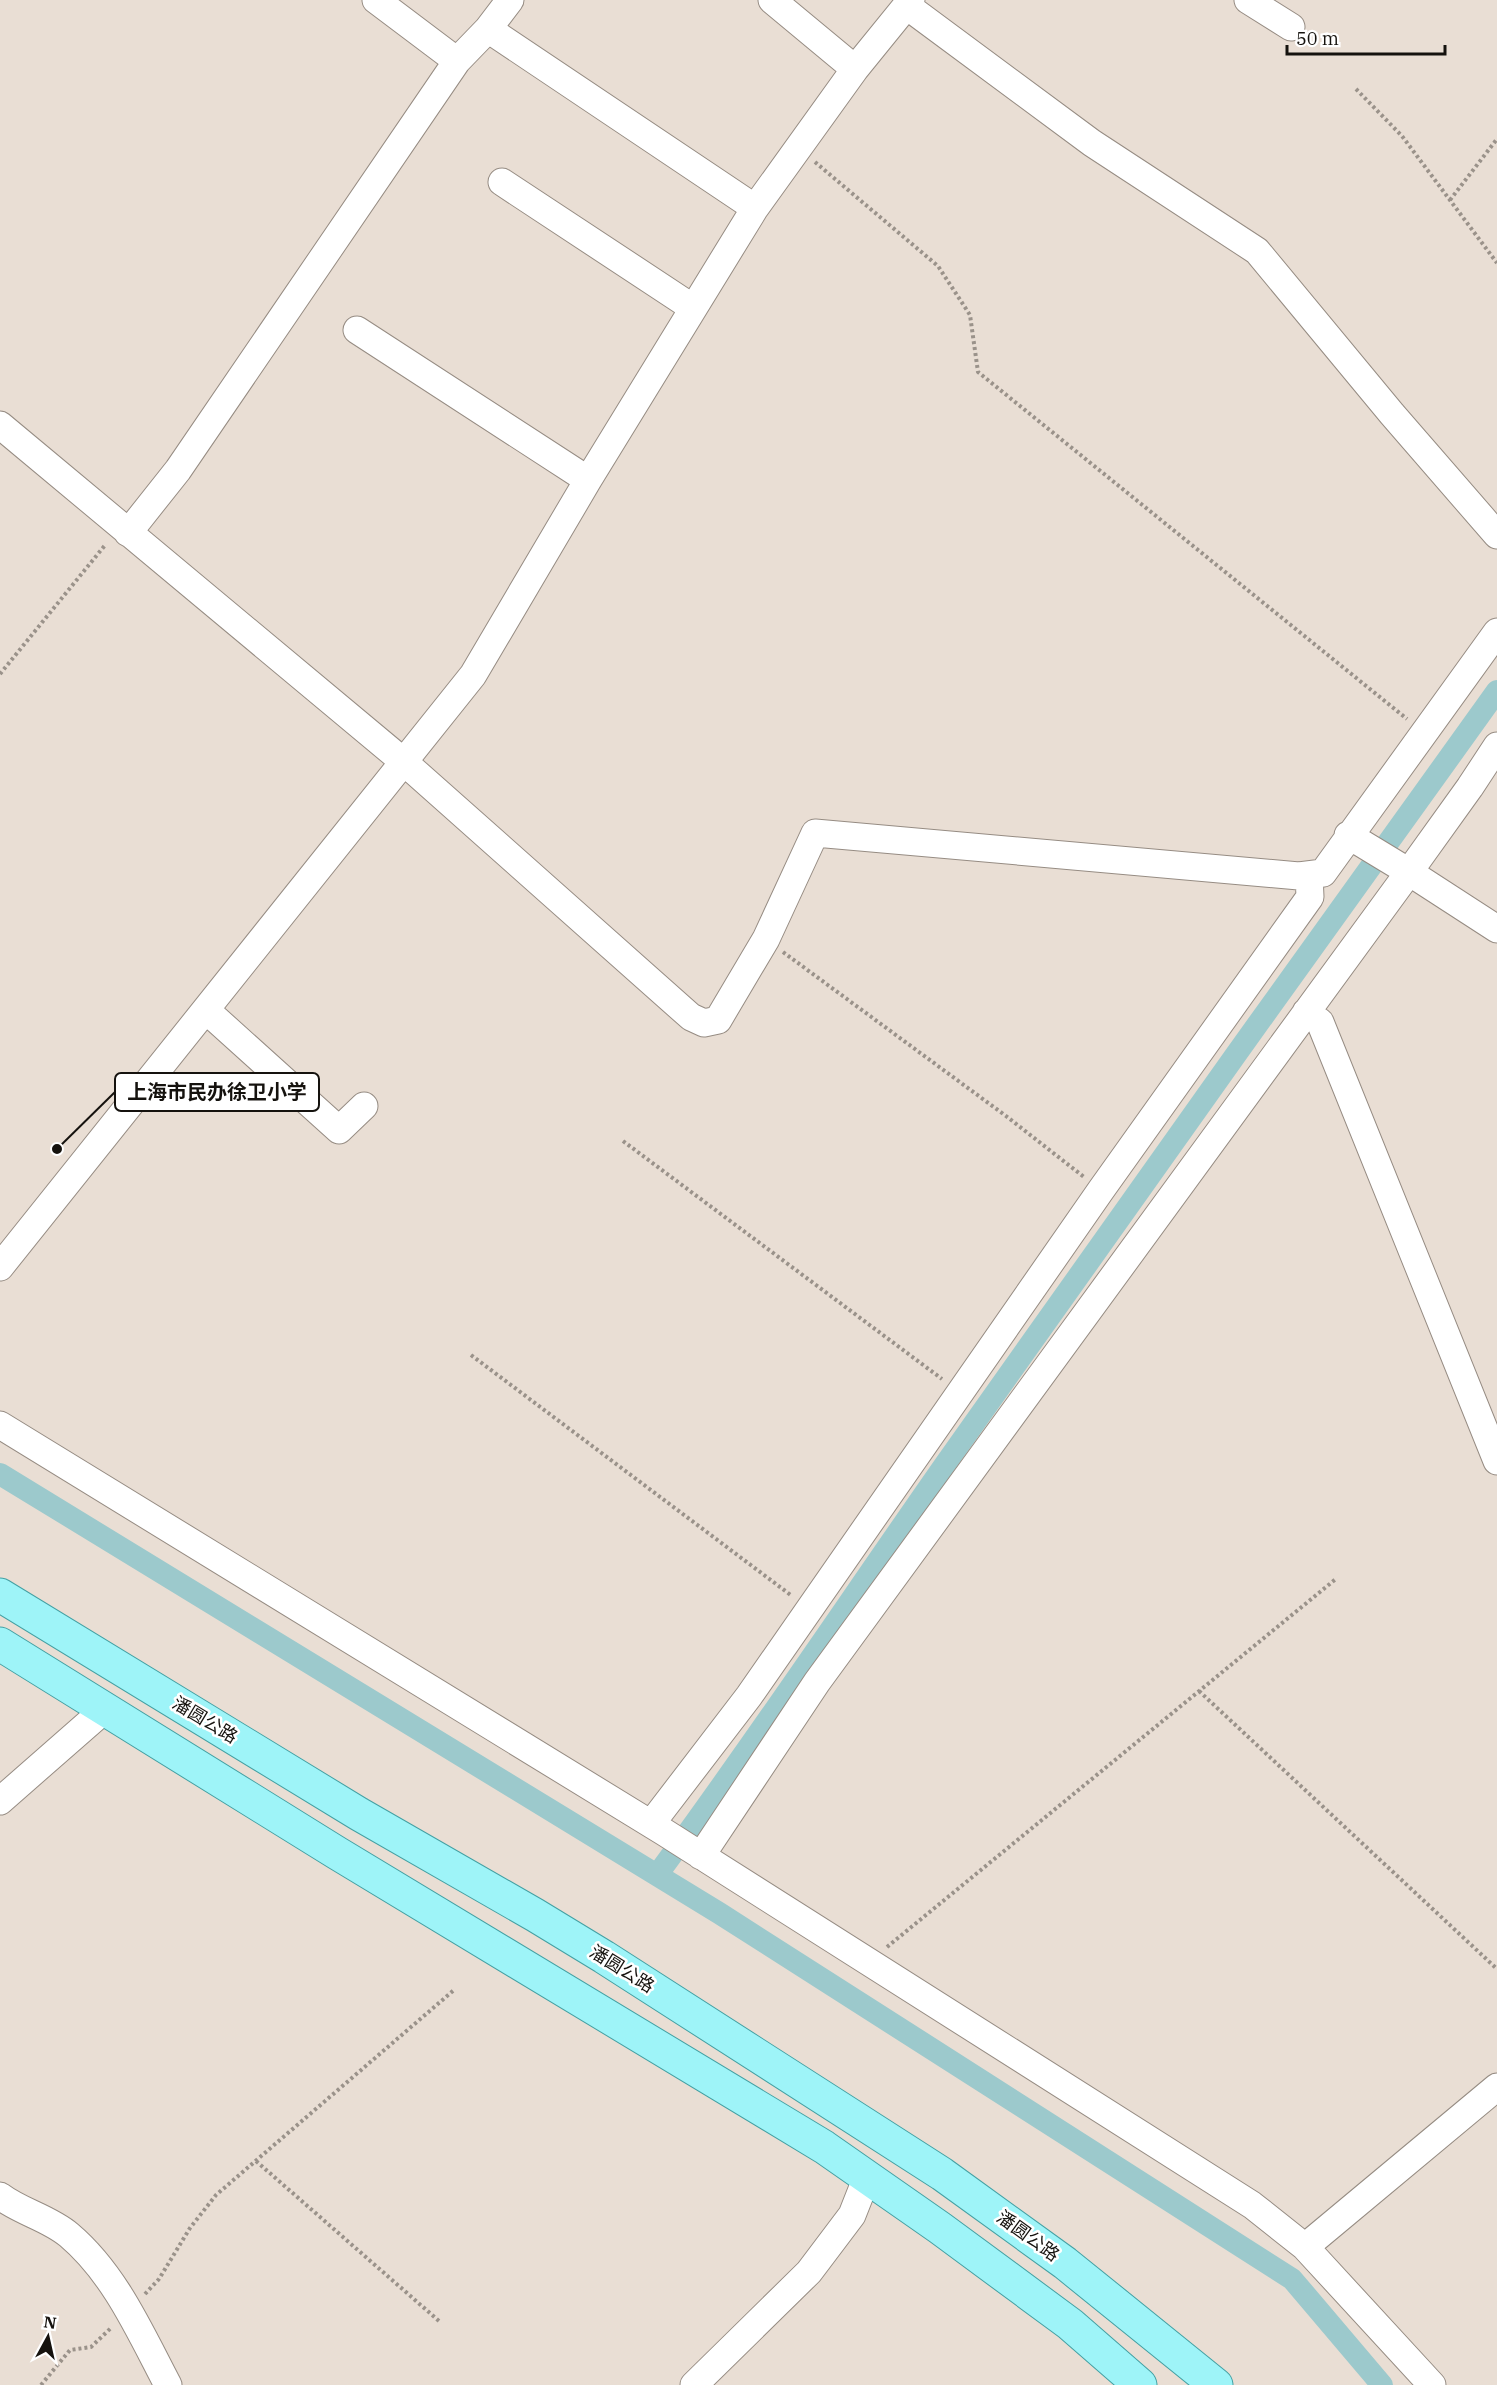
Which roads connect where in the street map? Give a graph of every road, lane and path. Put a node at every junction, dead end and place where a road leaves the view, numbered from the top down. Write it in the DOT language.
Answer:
graph roads {
  1 [pos="376,0"];
  2 [pos="510,0"];
  3 [pos="772,0"];
  4 [pos="1248,0"];
  5 [pos="909,3"];
  6 [pos="1291,27"];
  7 [pos="488,29"];
  8 [pos="457,61"];
  9 [pos="855,69"];
  10 [pos="1356,89"];
  11 [pos="1497,139"];
  12 [pos="799,147"];
  13 [pos="502,182"];
  14 [pos="1450,200"];
  15 [pos="755,208"];
  16 [pos="1497,263"];
  17 [pos="693,308"];
  18 [pos="357,330"];
  19 [pos="0,425"];
  20 [pos="588,480"];
  21 [pos="124,529"];
  22 [pos="1497,535"];
  23 [pos="1497,632"];
  24 [pos="0,674"];
  25 [pos="1423,733"];
  26 [pos="1497,746"];
  27 [pos="404,762"];
  28 [pos="1354,838"];
  29 [pos="1404,869"];
  30 [pos="1309,875"];
  31 [pos="1497,929"];
  32 [pos="766,939"];
  33 [pos="207,1011"];
  34 [pos="1306,1012"];
  35 [pos="364,1106"];
  36 [pos="623,1141"];
  37 [pos="1101,1190"];
  38 [pos="0,1267"];
  39 [pos="471,1355"];
  40 [pos="960,1392"];
  41 [pos="0,1425"];
  42 [pos="1497,1461"];
  43 [pos="1337,1578"];
  44 [pos="0,1595"];
  45 [pos="809,1610"];
  46 [pos="0,1644"];
  47 [pos="1199,1691"];
  48 [pos="105,1709"];
  49 [pos="0,1801"];
  50 [pos="658,1828"];
  51 [pos="697,1854"];
  52 [pos="869,1963"];
  53 [pos="1497,1970"];
  54 [pos="454,1990"];
  55 [pos="1497,2087"];
  56 [pos="256,2161"];
  57 [pos="867,2177"];
  58 [pos="0,2196"];
  59 [pos="1305,2247"];
  60 [pos="129,2311"];
  61 [pos="439,2321"];
  62 [pos="40,2385"];
  63 [pos="168,2385"];
  64 [pos="694,2385"];
  65 [pos="1140,2385"];
  66 [pos="1216,2385"];
  67 [pos="1432,2385"];
  1 -- 8 [label="street"];
  2 -- 7 [label="street"];
  3 -- 9 [label="street"];
  4 -- 6 [label="street"];
  5 -- 9 [label="street"];
  5 -- 22 [label="street"];
  7 -- 8 [label="street"];
  7 -- 15 [label="street"];
  8 -- 21 [label="street"];
  9 -- 12 [label="street"];
  10 -- 14 [label="path"];
  11 -- 14 [label="path"];
  12 -- 15 [label="street"];
  12 -- 25 [label="path"];
  13 -- 17 [label="street"];
  14 -- 16 [label="path"];
  15 -- 17 [label="street"];
  17 -- 20 [label="street"];
  18 -- 20 [label="street"];
  19 -- 21 [label="street"];
  20 -- 27 [label="street"];
  21 -- 24 [label="path"];
  21 -- 27 [label="street"];
  23 -- 25 [label="street"];
  25 -- 28 [label="street"];
  26 -- 29 [label="street"];
  27 -- 32 [label="street"];
  27 -- 33 [label="street"];
  28 -- 29 [label="street"];
  28 -- 30 [label="street"];
  29 -- 31 [label="street"];
  29 -- 34 [label="street"];
  30 -- 32 [label="street"];
  30 -- 37 [label="street"];
  32 -- 37 [label="path"];
  33 -- 35 [label="street"];
  33 -- 38 [label="street"];
  34 -- 42 [label="street"];
  34 -- 51 [label="street"];
  36 -- 40 [label="path"];
  37 -- 40 [label="street"];
  39 -- 45 [label="path"];
  40 -- 45 [label="street"];
  41 -- 50 [label="street"];
  43 -- 47 [label="path"];
  44 -- 66 [label="main road, 潘圆公路"];
  45 -- 50 [label="street"];
  46 -- 48 [label="main road"];
  47 -- 52 [label="path"];
  47 -- 53 [label="path"];
  48 -- 49 [label="street"];
  48 -- 57 [label="main road"];
  50 -- 51 [label="street"];
  51 -- 52 [label="street"];
  52 -- 59 [label="street"];
  54 -- 56 [label="path"];
  55 -- 59 [label="street"];
  56 -- 60 [label="path"];
  56 -- 61 [label="path"];
  57 -- 64 [label="street"];
  57 -- 65 [label="main road"];
  58 -- 60 [label="street"];
  59 -- 67 [label="street"];
  60 -- 62 [label="path"];
  60 -- 63 [label="street"];
}
